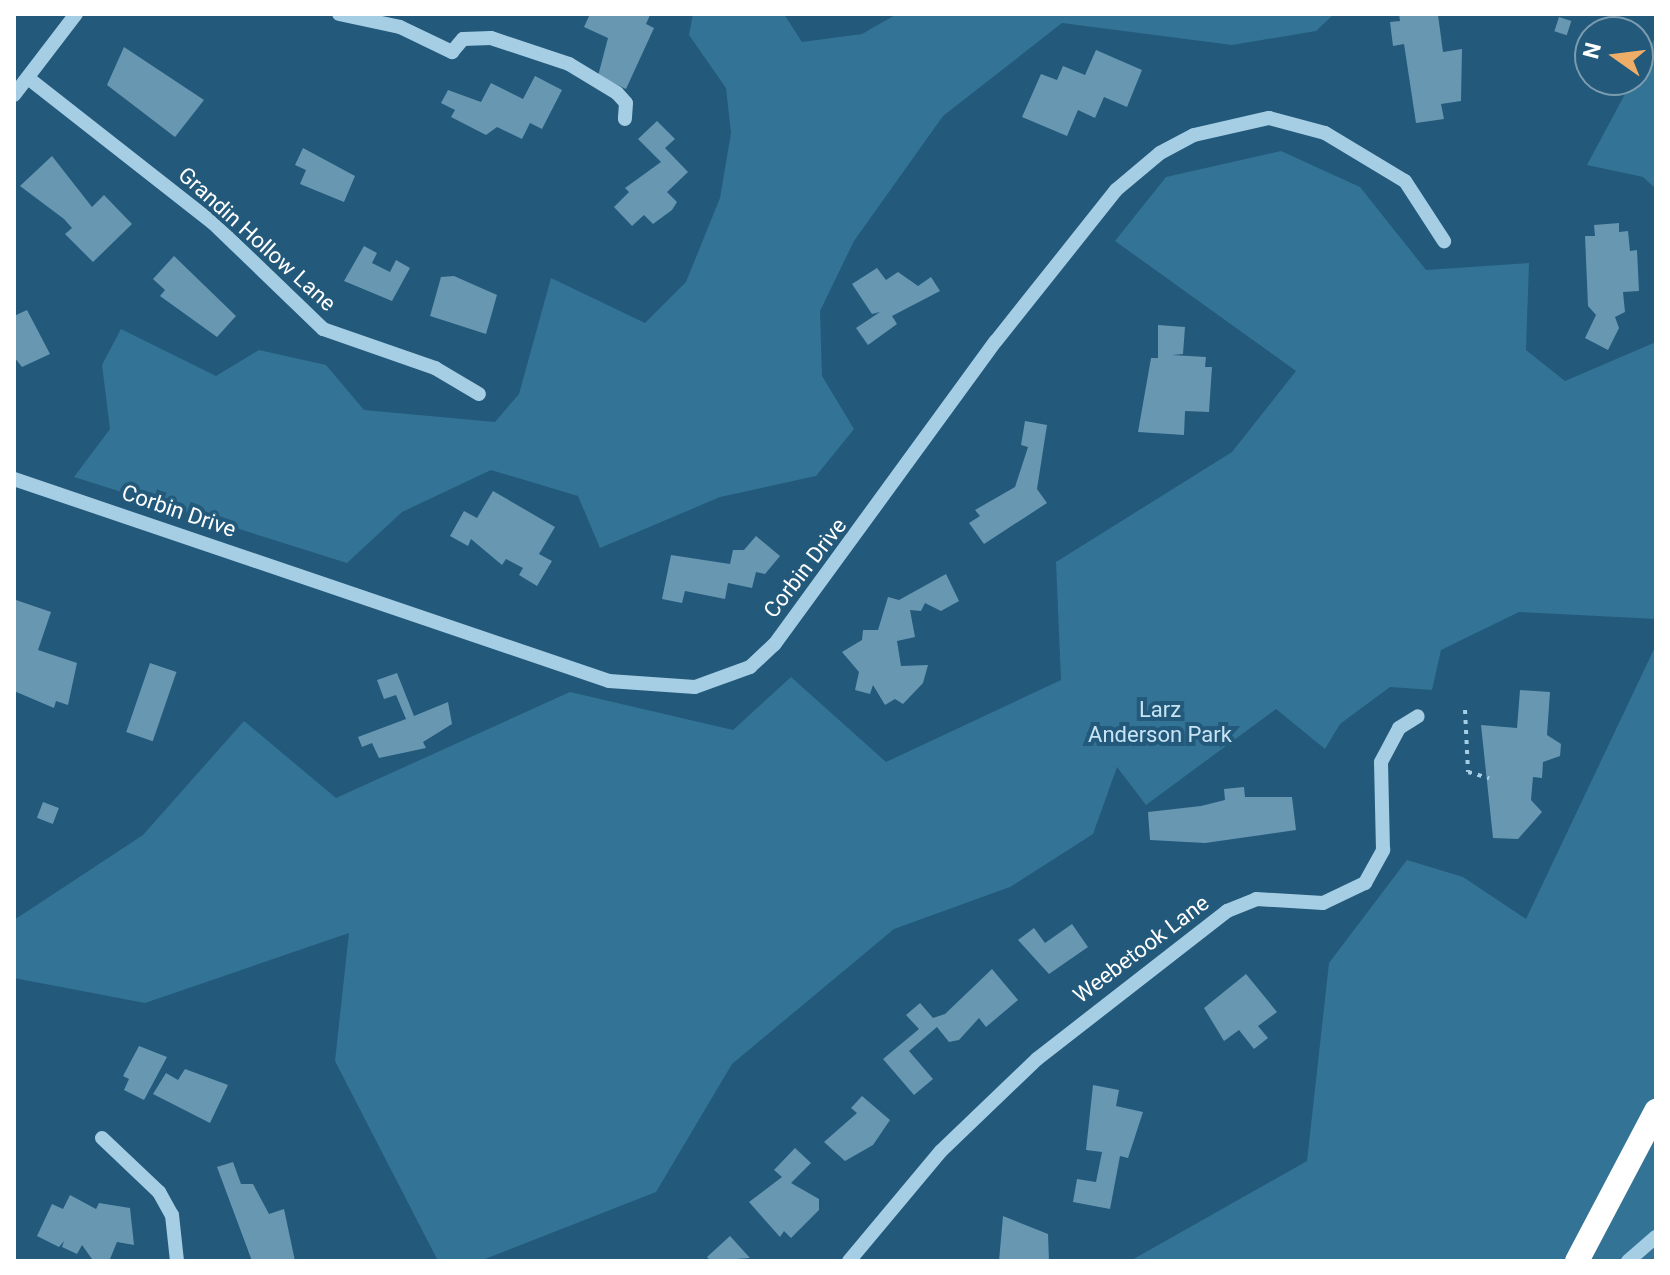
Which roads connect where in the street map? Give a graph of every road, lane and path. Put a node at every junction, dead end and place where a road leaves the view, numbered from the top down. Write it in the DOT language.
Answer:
graph roads {
  1 [pos="76,14"];
  2 [pos="339,14"];
  3 [pos="28,78"];
  4 [pos="14,95"];
  5 [pos="625,119"];
  6 [pos="1444,241"];
  7 [pos="479,394"];
  8 [pos="14,479"];
  9 [pos="1465,710"];
  10 [pos="1418,716"];
  11 [pos="1489,778"];
  12 [pos="1656,1111"];
  13 [pos="102,1138"];
  14 [pos="1656,1237"];
  15 [pos="1580,1260"];
  16 [pos="177,1261"];
  17 [pos="849,1261"];
  18 [pos="1628,1261"];
  1 -- 3 [label="street"];
  2 -- 5 [label="street"];
  3 -- 4 [label="street"];
  3 -- 7 [label="street, Grandin Hollow Lane"];
  6 -- 8 [label="street, Corbin Drive"];
  9 -- 11 [label="path"];
  10 -- 17 [label="street, Weebetook Lane"];
  12 -- 15 [label="highway"];
  13 -- 16 [label="street"];
  14 -- 18 [label="street"];
}
